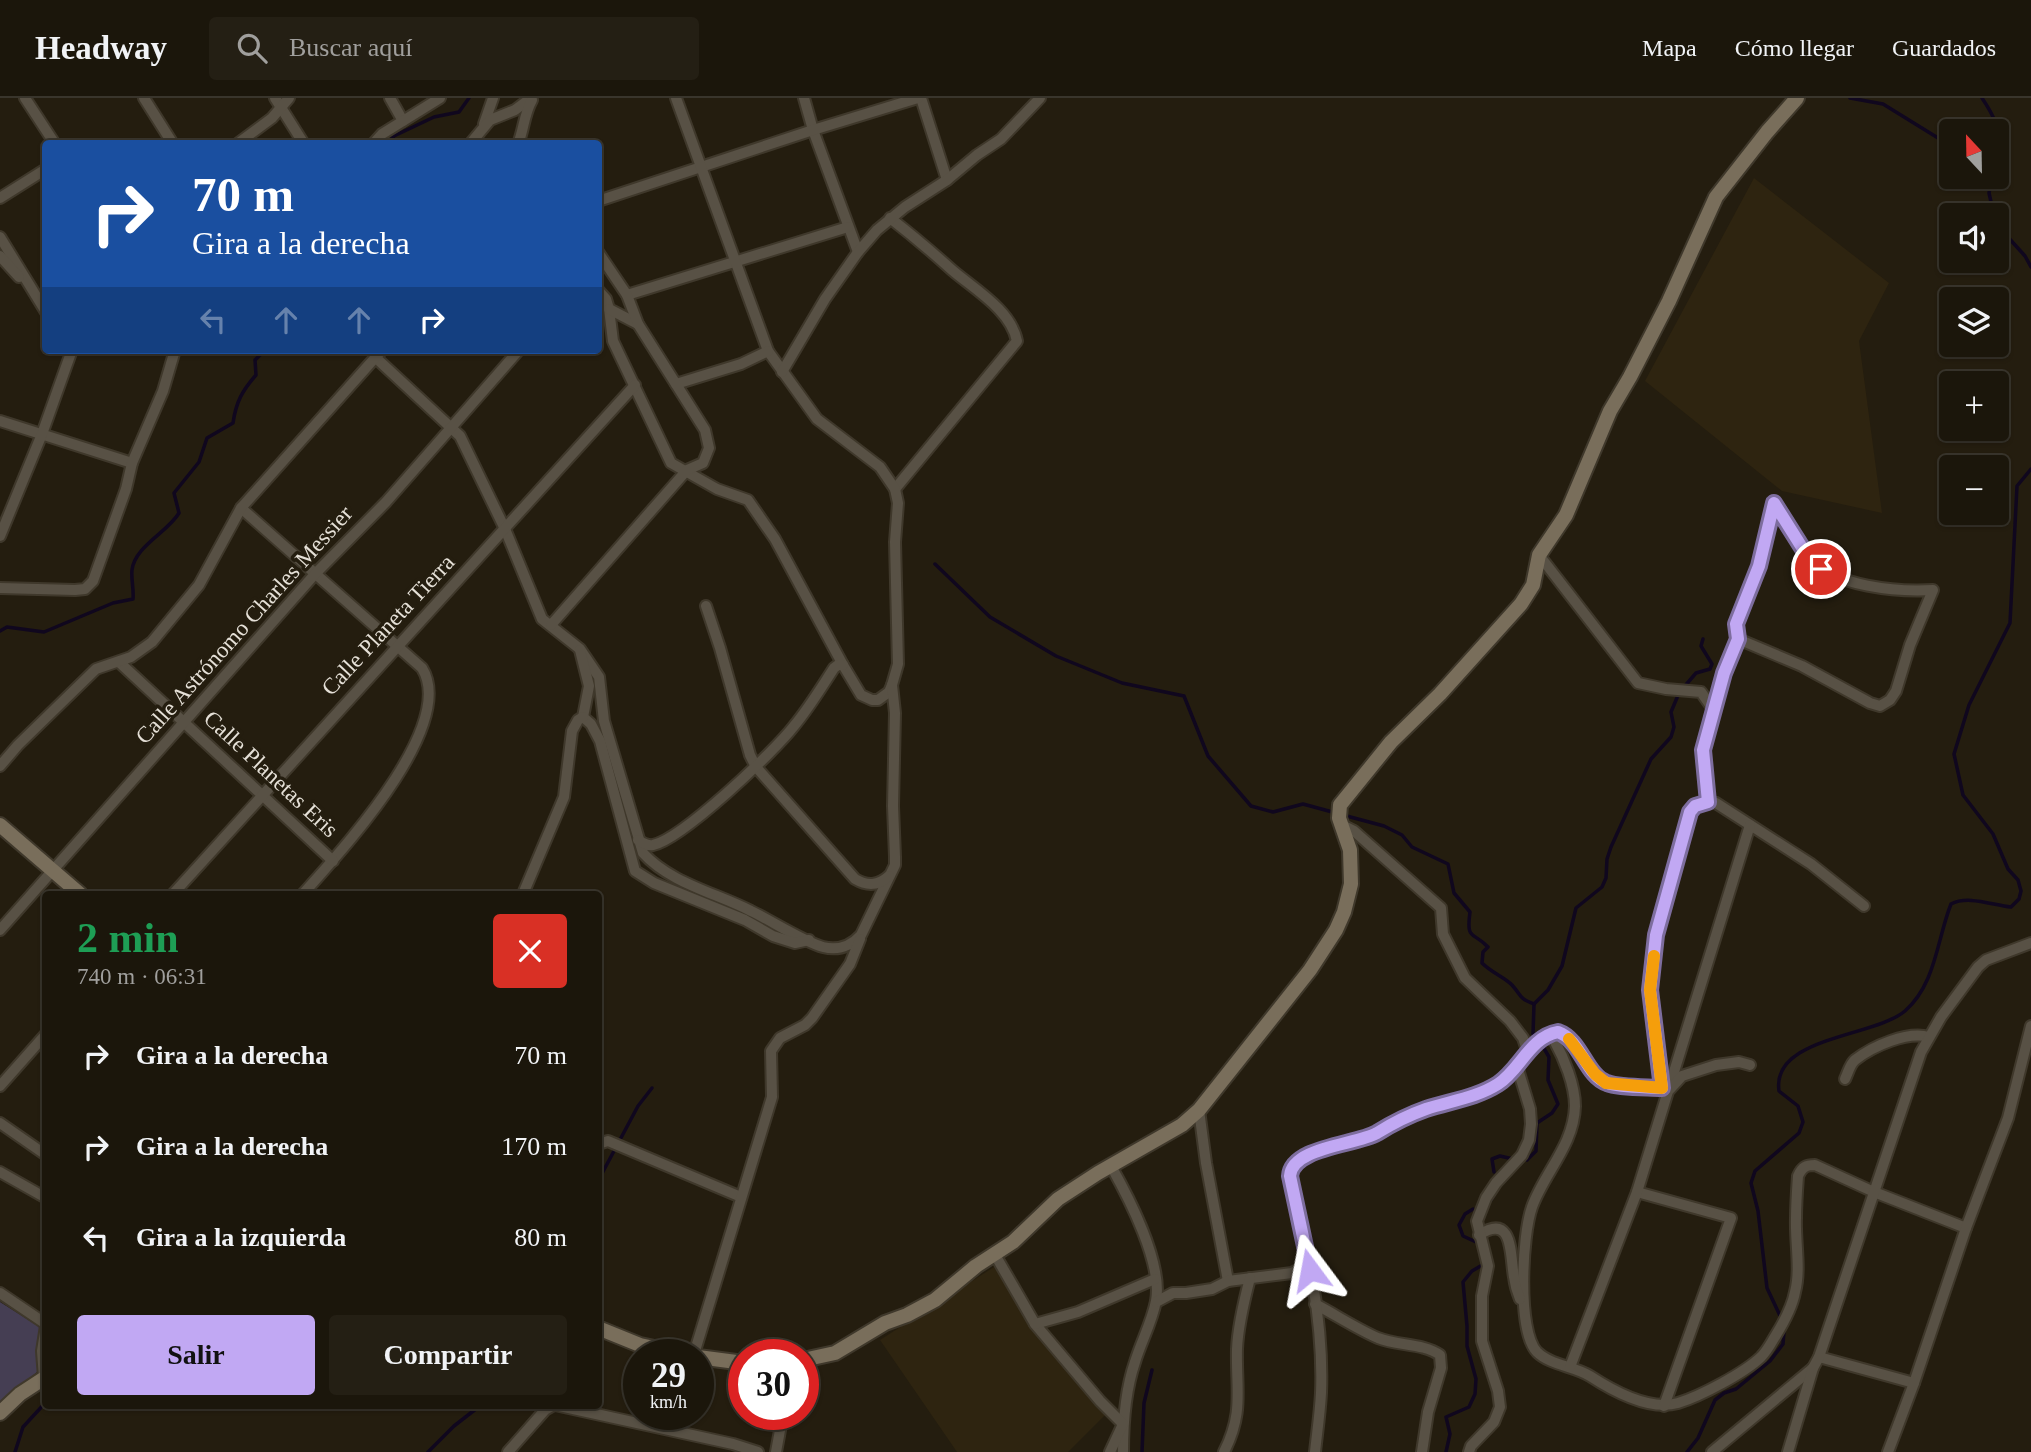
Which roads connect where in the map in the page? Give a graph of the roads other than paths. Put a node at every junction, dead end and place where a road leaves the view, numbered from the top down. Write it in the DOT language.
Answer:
graph roads {
  1 [pos="25,98"];
  2 [pos="144,98"];
  3 [pos="275,98"];
  4 [pos="289,98"];
  5 [pos="390,98"];
  6 [pos="440,98"];
  7 [pos="493,98"];
  8 [pos="532,98"];
  9 [pos="676,98"];
  10 [pos="804,98"];
  11 [pos="919,98"];
  12 [pos="1040,98"];
  13 [pos="1797,98"];
  14 [pos="282,108"];
  15 [pos="403,121"];
  16 [pos="482,129"];
  17 [pos="813,130"];
  18 [pos="52,140"];
  19 [pos="170,140"];
  20 [pos="242,140"];
  21 [pos="302,140"];
  22 [pos="378,140"];
  23 [pos="473,140"];
  24 [pos="519,140"];
  25 [pos="700,167"];
  26 [pos="42,172"];
  27 [pos="947,180"];
  28 [pos="0,198"];
  29 [pos="602,200"];
  30 [pos="890,218"];
  31 [pos="848,227"];
  32 [pos="0,237"];
  33 [pos="858,252"];
  34 [pos="602,258"];
  35 [pos="1,261"];
  36 [pos="735,261"];
  37 [pos="29,287"];
  38 [pos="602,294"];
  39 [pos="627,295"];
  40 [pos="42,306"];
  41 [pos="609,309"];
  42 [pos="638,324"];
  43 [pos="768,351"];
  44 [pos="71,354"];
  45 [pos="174,354"];
  46 [pos="379,354"];
  47 [pos="515,354"];
  48 [pos="782,372"];
  49 [pos="676,384"];
  50 [pos="635,386"];
  51 [pos="0,421"];
  52 [pos="451,427"];
  53 [pos="42,434"];
  54 [pos="132,463"];
  55 [pos="687,470"];
  56 [pos="895,489"];
  57 [pos="241,508"];
  58 [pos="505,529"];
  59 [pos="0,536"];
  60 [pos="1539,555"];
  61 [pos="315,574"];
  62 [pos="0,588"];
  63 [pos="706,606"];
  64 [pos="551,625"];
  65 [pos="1738,639"];
  66 [pos="398,646"];
  67 [pos="580,649"];
  68 [pos="119,662"];
  69 [pos="843,665"];
  70 [pos="892,685"];
  71 [pos="1713,709"];
  72 [pos="583,717"];
  73 [pos="184,722"];
  74 [pos="0,766"];
  75 [pos="756,767"];
  76 [pos="262,795"];
  77 [pos="1708,802"];
  78 [pos="1340,824"];
  79 [pos="0,825"];
  80 [pos="1750,825"];
  81 [pos="638,840"];
  82 [pos="333,861"];
  83 [pos="653,864"];
  84 [pos="51,869"];
  85 [pos="891,874"];
  86 [pos="661,885"];
  87 [pos="77,891"];
  88 [pos="176,891"];
  89 [pos="306,891"];
  90 [pos="524,891"];
  91 [pos="1864,906"];
  92 [pos="0,930"];
  93 [pos="861,935"];
  94 [pos="809,940"];
  95 [pos="2031,943"];
  96 [pos="2031,1026"];
  97 [pos="1544,1037"];
  98 [pos="1929,1037"];
  99 [pos="42,1039"];
  100 [pos="1528,1053"];
  101 [pos="1750,1065"];
  102 [pos="1517,1066"];
  103 [pos="1845,1079"];
  104 [pos="0,1086"];
  105 [pos="1666,1088"];
  106 [pos="1199,1110"];
  107 [pos="0,1124"];
  108 [pos="602,1143"];
  109 [pos="42,1152"];
  110 [pos="1111,1166"];
  111 [pos="1,1175"];
  112 [pos="1637,1192"];
  113 [pos="1874,1192"];
  114 [pos="42,1196"];
  115 [pos="741,1197"];
  116 [pos="1966,1228"];
  117 [pos="1479,1235"];
  118 [pos="994,1253"];
  119 [pos="1308,1258"];
  120 [pos="1250,1278"];
  121 [pos="1155,1279"];
  122 [pos="1228,1281"];
  123 [pos="0,1293"];
  124 [pos="1156,1302"];
  125 [pos="1315,1304"];
  126 [pos="1525,1312"];
  127 [pos="42,1322"];
  128 [pos="1035,1324"];
  129 [pos="602,1330"];
  130 [pos="625,1339"];
  131 [pos="701,1339"];
  132 [pos="819,1356"];
  133 [pos="1819,1357"];
  134 [pos="1570,1367"];
  135 [pos="1813,1368"];
  136 [pos="42,1379"];
  137 [pos="1914,1383"];
  138 [pos="1664,1406"];
  139 [pos="547,1409"];
  140 [pos="573,1409"];
  141 [pos="0,1413"];
  142 [pos="1123,1424"];
  143 [pos="780,1430"];
  144 [pos="508,1452"];
  145 [pos="758,1452"];
  146 [pos="776,1452"];
  147 [pos="1110,1452"];
  148 [pos="1123,1452"];
  149 [pos="1224,1452"];
  150 [pos="1315,1452"];
  151 [pos="1422,1452"];
  152 [pos="1469,1452"];
  153 [pos="1712,1452"];
  154 [pos="1788,1452"];
  155 [pos="1888,1452"];
  1 -- 18 [label="street"];
  2 -- 19 [label="street"];
  3 -- 14 [label="street"];
  4 -- 14 [label="street"];
  5 -- 15 [label="street"];
  6 -- 15 [label="street"];
  7 -- 16 [label="street"];
  8 -- 16 [label="street"];
  8 -- 24 [label="street"];
  9 -- 25 [label="street"];
  10 -- 17 [label="street"];
  11 -- 17 [label="street"];
  11 -- 27 [label="street"];
  12 -- 27 [label="street"];
  13 -- 60 [label="street"];
  14 -- 20 [label="street"];
  14 -- 21 [label="street"];
  15 -- 22 [label="street"];
  16 -- 23 [label="street"];
  17 -- 25 [label="street"];
  17 -- 31 [label="street"];
  25 -- 29 [label="street"];
  25 -- 36 [label="street"];
  26 -- 28 [label="street"];
  27 -- 30 [label="street"];
  30 -- 33 [label="street"];
  30 -- 56 [label="street"];
  31 -- 33 [label="street"];
  31 -- 36 [label="street"];
  32 -- 37 [label="street"];
  33 -- 48 [label="street"];
  34 -- 39 [label="street"];
  35 -- 37 [label="street"];
  36 -- 39 [label="street"];
  36 -- 43 [label="street"];
  37 -- 40 [label="street"];
  38 -- 41 [label="street"];
  39 -- 42 [label="street"];
  41 -- 42 [label="street"];
  41 -- 50 [label="street"];
  42 -- 49 [label="street"];
  43 -- 48 [label="street"];
  43 -- 49 [label="street"];
  44 -- 53 [label="street"];
  45 -- 54 [label="street"];
  46 -- 52 [label="street"];
  46 -- 57 [label="street"];
  47 -- 52 [label="street, Calle Astrónomo Charles Messier"];
  48 -- 56 [label="street"];
  49 -- 55 [label="street"];
  50 -- 55 [label="street"];
  50 -- 58 [label="street, Calle Planeta Tierra"];
  51 -- 53 [label="street"];
  52 -- 58 [label="street"];
  52 -- 61 [label="street, Calle Astrónomo Charles Messier"];
  53 -- 54 [label="street"];
  53 -- 59 [label="street"];
  54 -- 62 [label="street"];
  55 -- 64 [label="street"];
  55 -- 69 [label="street"];
  56 -- 70 [label="street"];
  57 -- 61 [label="street"];
  57 -- 68 [label="street"];
  58 -- 64 [label="street"];
  58 -- 66 [label="street, Calle Planeta Tierra"];
  60 -- 71 [label="street"];
  60 -- 78 [label="street"];
  61 -- 66 [label="street"];
  61 -- 73 [label="street, Calle Astrónomo Charles Messier"];
  63 -- 75 [label="street"];
  64 -- 67 [label="street"];
  65 -- 65 [label="street"];
  65 -- 71 [label="street"];
  66 -- 76 [label="street, Calle Planeta Tierra"];
  66 -- 82 [label="street"];
  67 -- 72 [label="street"];
  67 -- 81 [label="street"];
  68 -- 73 [label="street, Calle Planetas Eris"];
  68 -- 74 [label="street"];
  69 -- 70 [label="street"];
  69 -- 75 [label="street"];
  70 -- 85 [label="street"];
  71 -- 77 [label="street"];
  72 -- 86 [label="street"];
  72 -- 90 [label="street"];
  73 -- 76 [label="street, Calle Planetas Eris"];
  73 -- 84 [label="street, Calle Astrónomo Charles Messier"];
  75 -- 81 [label="street"];
  75 -- 85 [label="street"];
  76 -- 82 [label="street, Calle Planetas Eris"];
  76 -- 88 [label="street, Calle Planeta Tierra"];
  77 -- 80 [label="street"];
  77 -- 105 [label="street"];
  78 -- 100 [label="street"];
  78 -- 106 [label="street"];
  79 -- 84 [label="street"];
  80 -- 91 [label="street"];
  80 -- 105 [label="street"];
  81 -- 83 [label="street"];
  82 -- 89 [label="street"];
  83 -- 86 [label="street"];
  83 -- 94 [label="street"];
  84 -- 87 [label="street"];
  84 -- 92 [label="street, Calle Astrónomo Charles Messier"];
  85 -- 93 [label="street"];
  86 -- 94 [label="street"];
  93 -- 94 [label="street"];
  93 -- 115 [label="street"];
  95 -- 98 [label="street"];
  96 -- 116 [label="street"];
  97 -- 100 [label="street"];
  97 -- 105 [label="street"];
  97 -- 126 [label="street"];
  98 -- 103 [label="street"];
  98 -- 113 [label="street"];
  99 -- 104 [label="street"];
  100 -- 102 [label="street"];
  101 -- 105 [label="street"];
  102 -- 117 [label="street"];
  102 -- 119 [label="street"];
  105 -- 112 [label="street"];
  106 -- 110 [label="street"];
  106 -- 122 [label="street"];
  107 -- 109 [label="street"];
  108 -- 115 [label="street"];
  110 -- 118 [label="street"];
  110 -- 121 [label="street"];
  111 -- 114 [label="street"];
  112 -- 134 [label="street"];
  112 -- 138 [label="street"];
  113 -- 116 [label="street"];
  113 -- 133 [label="street"];
  113 -- 138 [label="street"];
  115 -- 131 [label="street"];
  116 -- 137 [label="street"];
  117 -- 126 [label="street"];
  117 -- 152 [label="street"];
  118 -- 128 [label="street"];
  118 -- 132 [label="street"];
  119 -- 120 [label="street"];
  119 -- 125 [label="street"];
  120 -- 122 [label="street"];
  120 -- 149 [label="street"];
  121 -- 124 [label="street"];
  121 -- 128 [label="street"];
  122 -- 124 [label="street"];
  123 -- 127 [label="street"];
  124 -- 142 [label="street"];
  125 -- 150 [label="street"];
  125 -- 151 [label="street"];
  126 -- 134 [label="street"];
  128 -- 142 [label="street"];
  129 -- 130 [label="street"];
  133 -- 135 [label="street"];
  133 -- 137 [label="street"];
  134 -- 138 [label="street"];
  135 -- 153 [label="street"];
  135 -- 154 [label="street"];
  136 -- 141 [label="street"];
  137 -- 155 [label="street"];
  139 -- 144 [label="street"];
  140 -- 145 [label="street"];
  142 -- 147 [label="street"];
  142 -- 148 [label="street"];
  143 -- 146 [label="street"];
}
